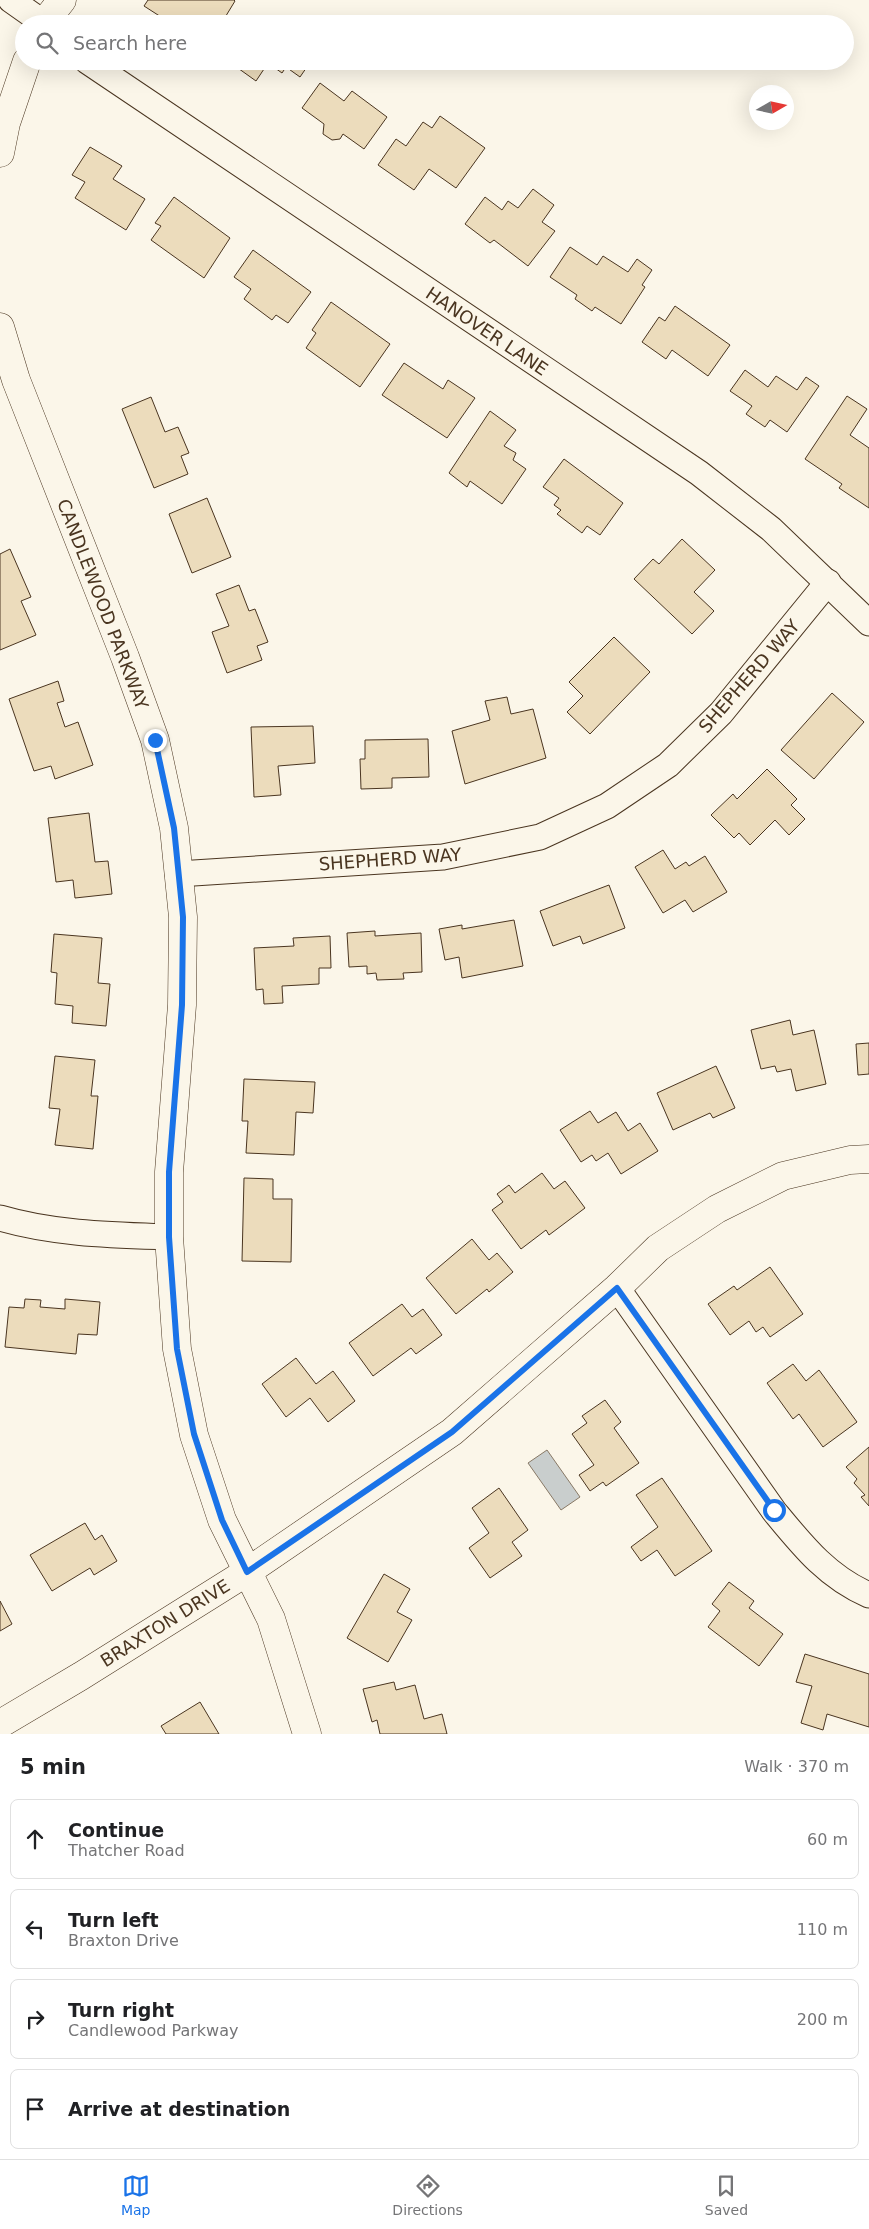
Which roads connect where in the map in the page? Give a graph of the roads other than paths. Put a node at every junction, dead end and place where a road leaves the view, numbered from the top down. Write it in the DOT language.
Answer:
graph roads {
  1 [pos="11,0"];
  2 [pos="62,0"];
  3 [pos="33,15"];
  4 [pos="50,15"];
  5 [pos="24,70"];
  6 [pos="100,70"];
  7 [pos="0,152"];
  8 [pos="0,327"];
  9 [pos="828,582"];
  10 [pos="869,623"];
  11 [pos="178,874"];
  12 [pos="869,1159"];
  13 [pos="0,1218"];
  14 [pos="169,1237"];
  15 [pos="617,1288"];
  16 [pos="247,1572"];
  17 [pos="869,1595"];
  18 [pos="0,1724"];
  19 [pos="306,1734"];
  1 -- 3 [label="street"];
  2 -- 4 [label="street"];
  5 -- 7 [label="street"];
  6 -- 9 [label="street, HANOVER LANE"];
  8 -- 11 [label="street, CANDLEWOOD PARKWAY"];
  9 -- 10 [label="street, HANOVER LANE"];
  9 -- 11 [label="street, SHEPHERD WAY"];
  11 -- 14 [label="street, CANDLEWOOD PARKWAY"];
  12 -- 15 [label="street, BRAXTON DRIVE"];
  13 -- 14 [label="street"];
  14 -- 16 [label="street, CANDLEWOOD PARKWAY"];
  15 -- 16 [label="street, BRAXTON DRIVE"];
  15 -- 17 [label="street"];
  16 -- 18 [label="street, BRAXTON DRIVE"];
  16 -- 19 [label="street, CANDLEWOOD PARKWAY"];
}
